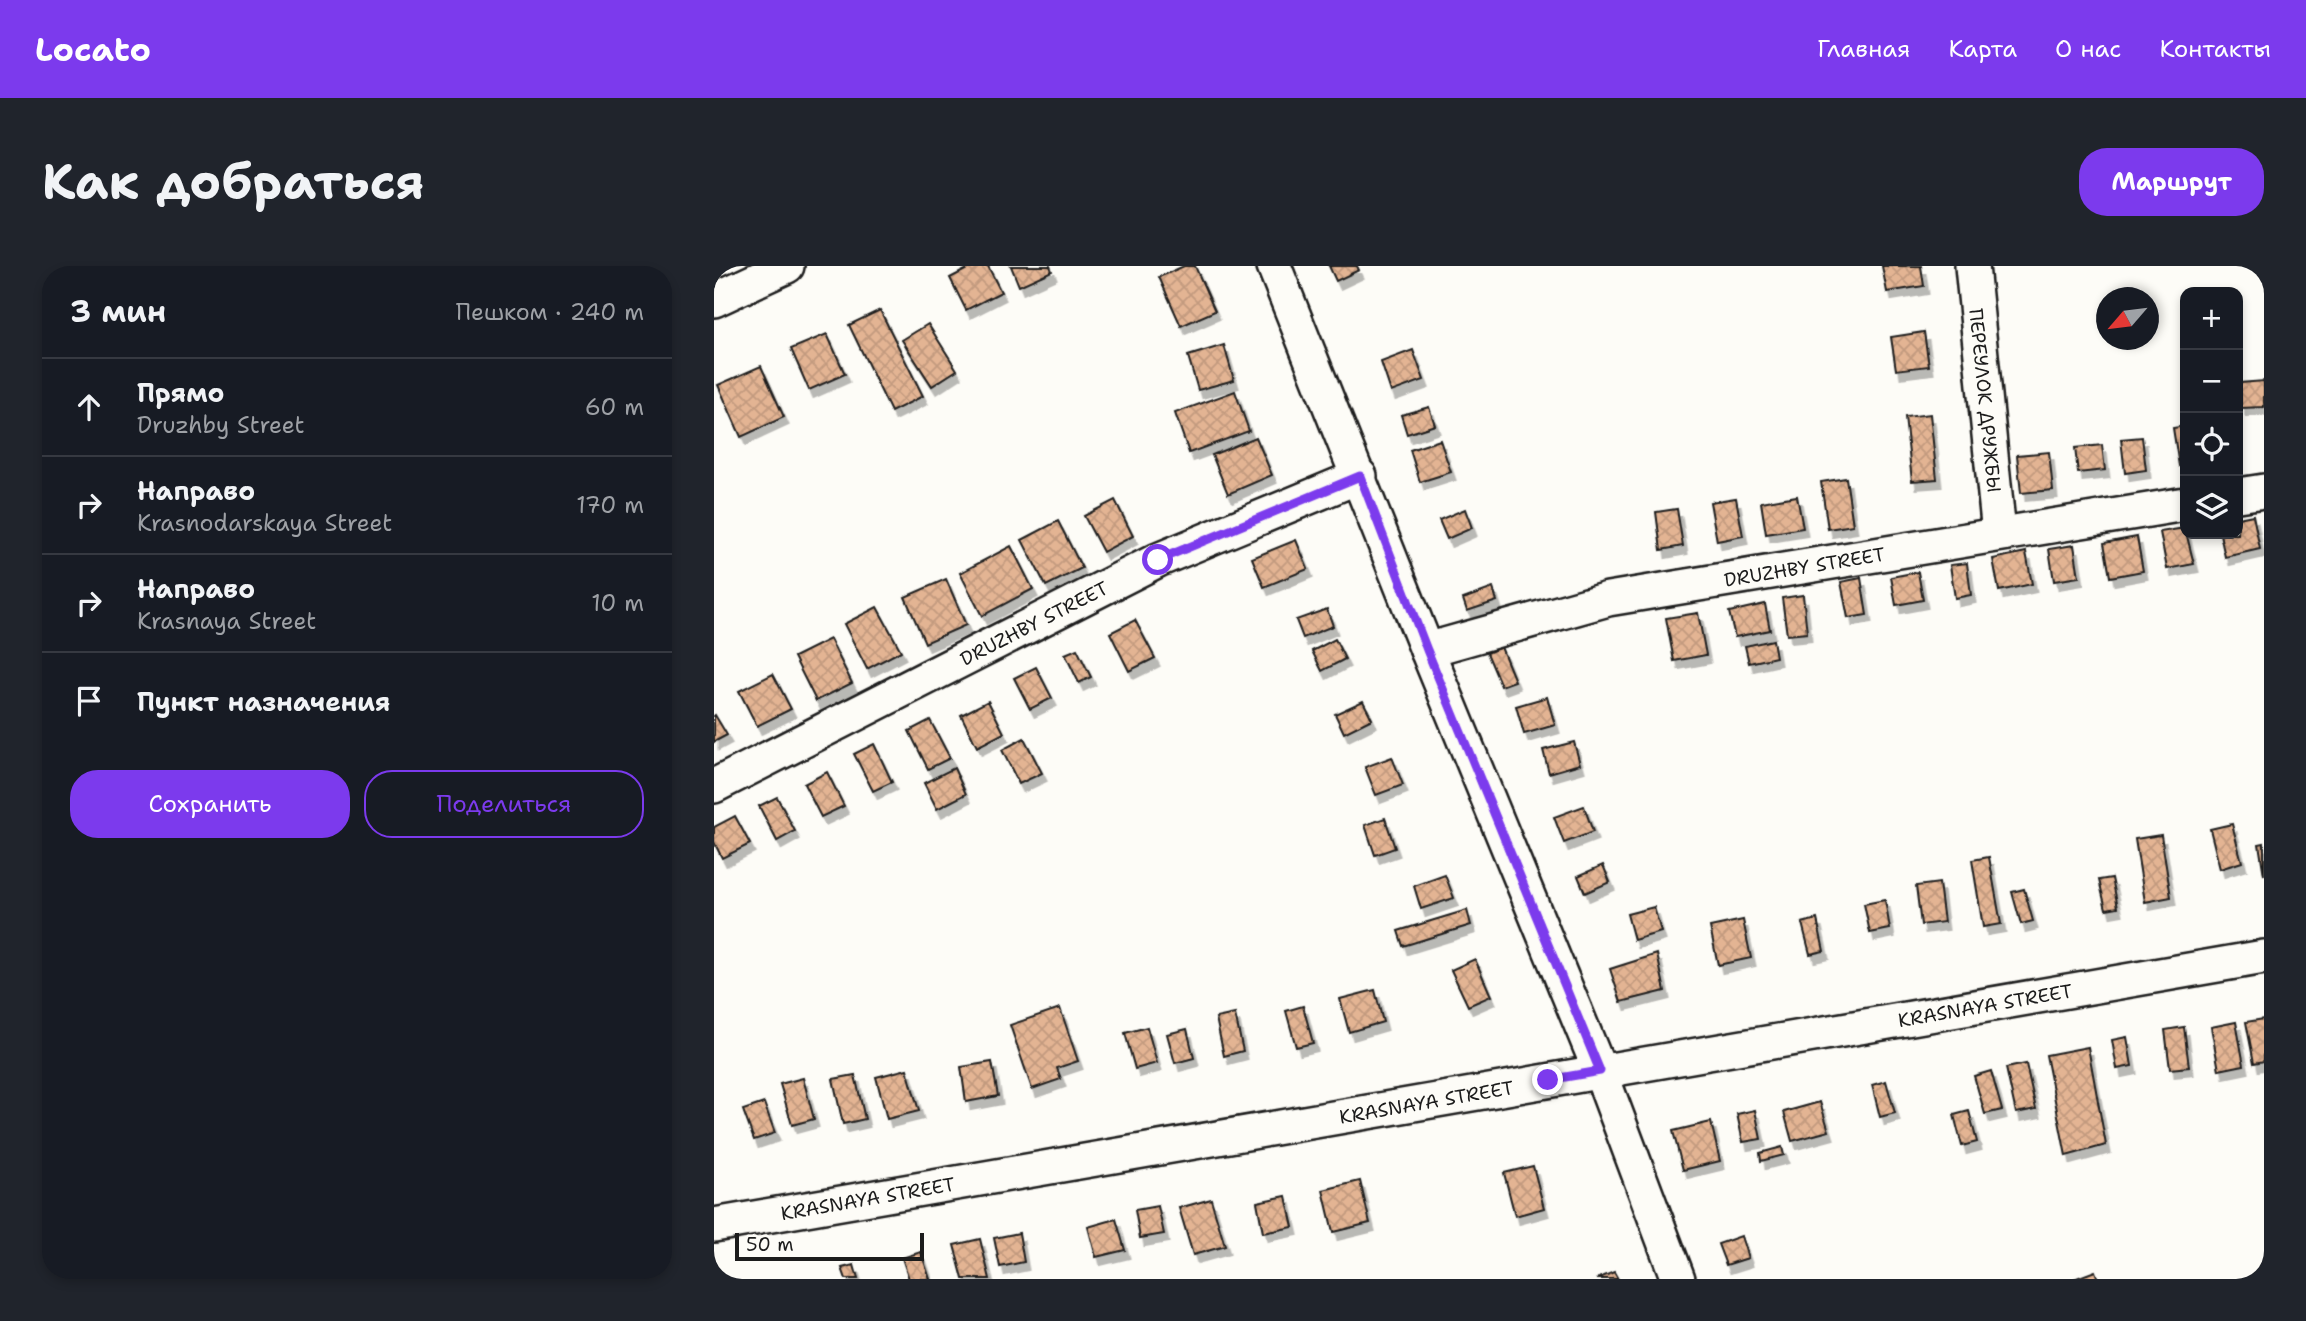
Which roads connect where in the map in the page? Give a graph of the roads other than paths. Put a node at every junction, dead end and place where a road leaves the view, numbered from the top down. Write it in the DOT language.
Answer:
graph roads {
  1 [pos="788,266"];
  2 [pos="1274,266"];
  3 [pos="1972,266"];
  4 [pos="714,300"];
  5 [pos="1360,476"];
  6 [pos="2264,491"];
  7 [pos="2243,494"];
  8 [pos="2180,505"];
  9 [pos="1999,534"];
  10 [pos="1427,650"];
  11 [pos="714,786"];
  12 [pos="2264,957"];
  13 [pos="1600,1071"];
  14 [pos="714,1224"];
  15 [pos="1678,1279"];
  1 -- 4 [label="street"];
  2 -- 5 [label="street"];
  3 -- 9 [label="street, ПЕРЕУЛОК ДРУЖБЫ"];
  5 -- 10 [label="street"];
  5 -- 11 [label="street, DRUZHBY STREET"];
  6 -- 7 [label="street"];
  8 -- 9 [label="street, DRUZHBY STREET"];
  9 -- 10 [label="street, DRUZHBY STREET"];
  10 -- 13 [label="street"];
  12 -- 13 [label="street, KRASNAYA STREET"];
  13 -- 14 [label="street, KRASNAYA STREET"];
  13 -- 15 [label="street"];
}
